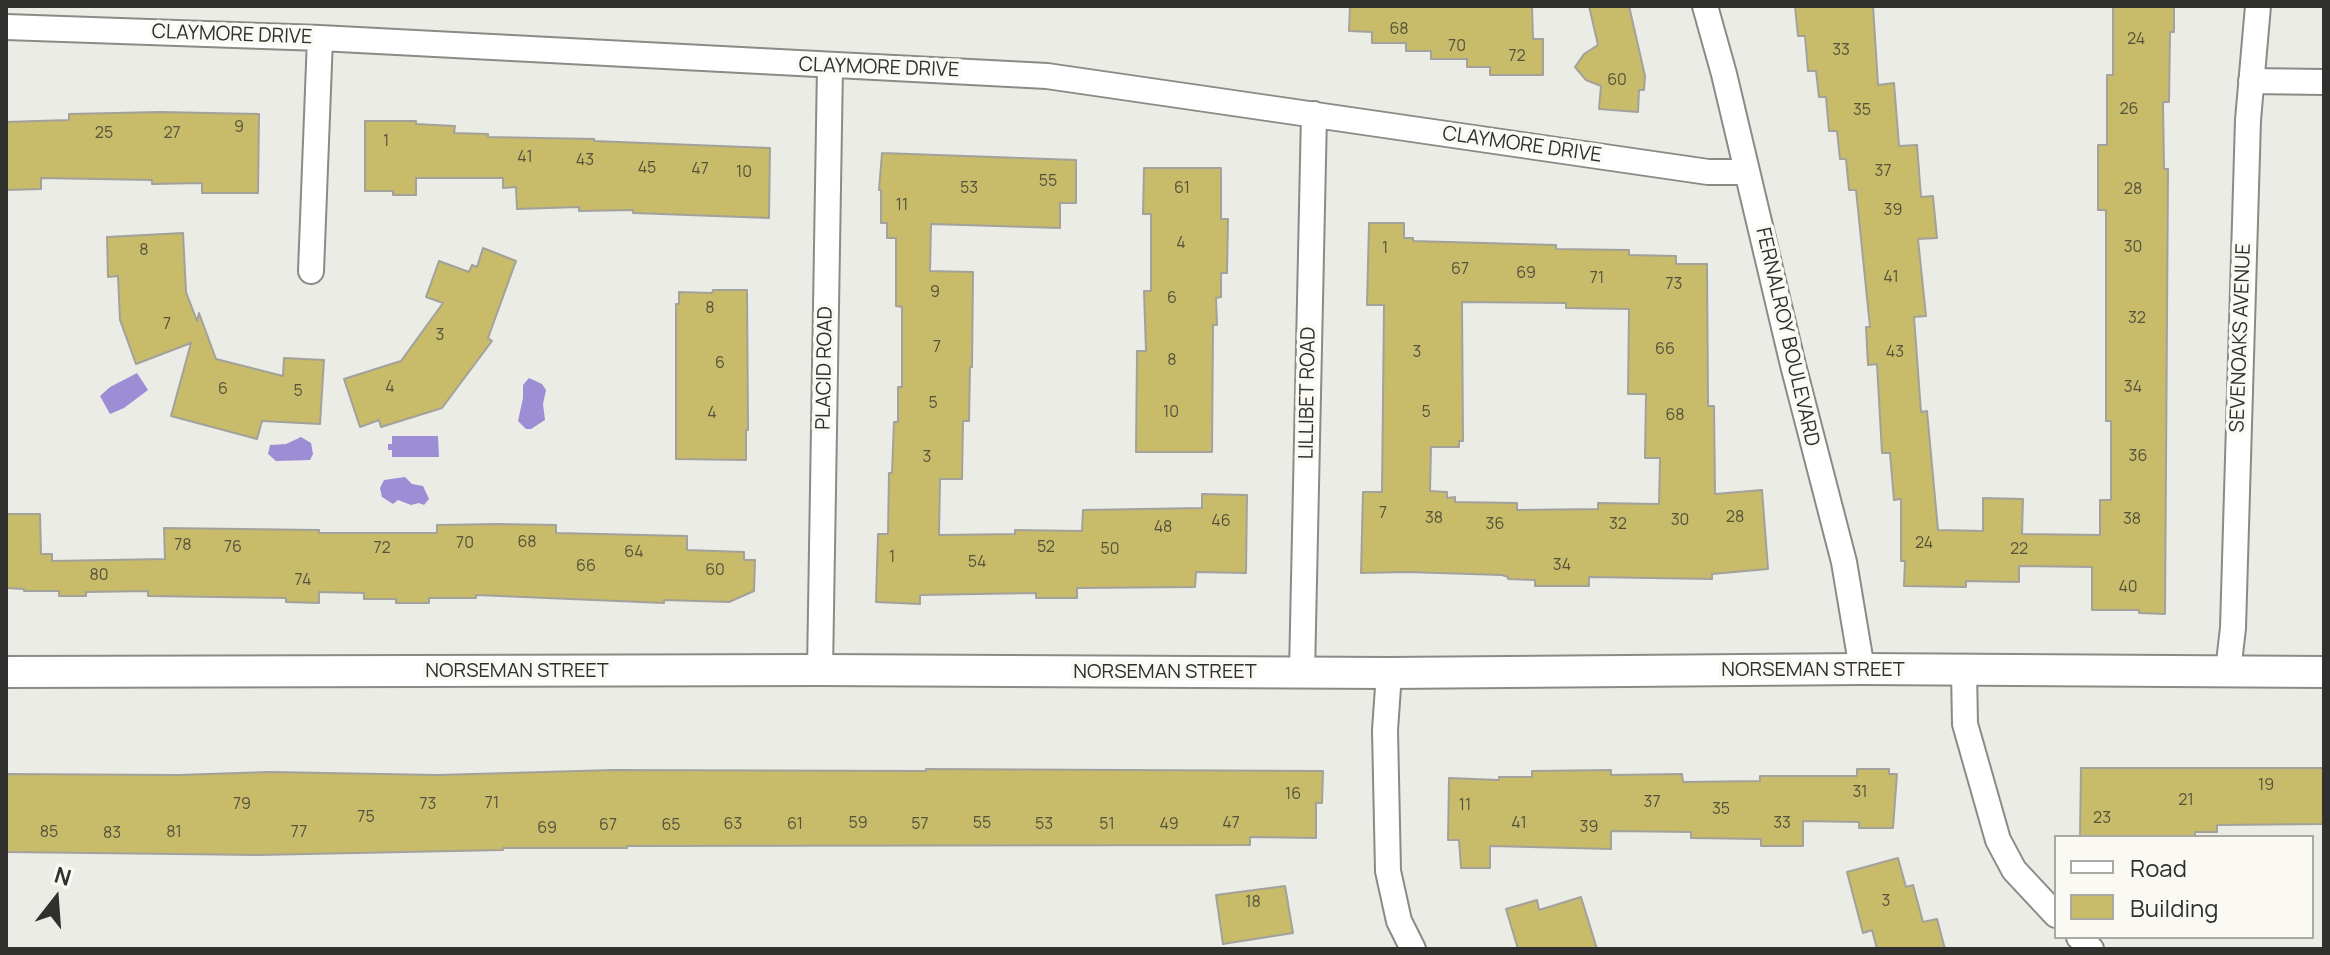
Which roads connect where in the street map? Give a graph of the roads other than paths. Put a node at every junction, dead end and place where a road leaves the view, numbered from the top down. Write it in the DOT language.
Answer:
graph roads {
  1 [pos="1705,6"];
  2 [pos="2258,6"];
  3 [pos="10,20"];
  4 [pos="320,38"];
  5 [pos="830,66"];
  6 [pos="2251,81"];
  7 [pos="2324,82"];
  8 [pos="1314,114"];
  9 [pos="1747,172"];
  10 [pos="311,271"];
  11 [pos="1862,669"];
  12 [pos="820,670"];
  13 [pos="1964,671"];
  14 [pos="2228,671"];
  15 [pos="6,672"];
  16 [pos="2324,672"];
  17 [pos="1302,673"];
  18 [pos="1389,673"];
  19 [pos="2054,913"];
  20 [pos="1413,949"];
  1 -- 9 [label="street, FERNALROY BOULEVARD"];
  2 -- 6 [label="street, SEVENOAKS AVENUE"];
  3 -- 4 [label="street, CLAYMORE DRIVE"];
  4 -- 5 [label="street, CLAYMORE DRIVE"];
  4 -- 10 [label="street"];
  5 -- 8 [label="street, CLAYMORE DRIVE"];
  5 -- 12 [label="street, PLACID ROAD"];
  6 -- 7 [label="street"];
  6 -- 14 [label="street, SEVENOAKS AVENUE"];
  8 -- 9 [label="street, CLAYMORE DRIVE"];
  8 -- 17 [label="street, LILLIBET ROAD"];
  9 -- 11 [label="street, FERNALROY BOULEVARD"];
  11 -- 13 [label="street, NORSEMAN STREET"];
  11 -- 18 [label="street, NORSEMAN STREET"];
  12 -- 15 [label="street, NORSEMAN STREET"];
  12 -- 17 [label="street, NORSEMAN STREET"];
  13 -- 14 [label="street, NORSEMAN STREET"];
  13 -- 19 [label="street"];
  14 -- 16 [label="street, NORSEMAN STREET"];
  17 -- 18 [label="street, NORSEMAN STREET"];
  18 -- 20 [label="street"];
}
